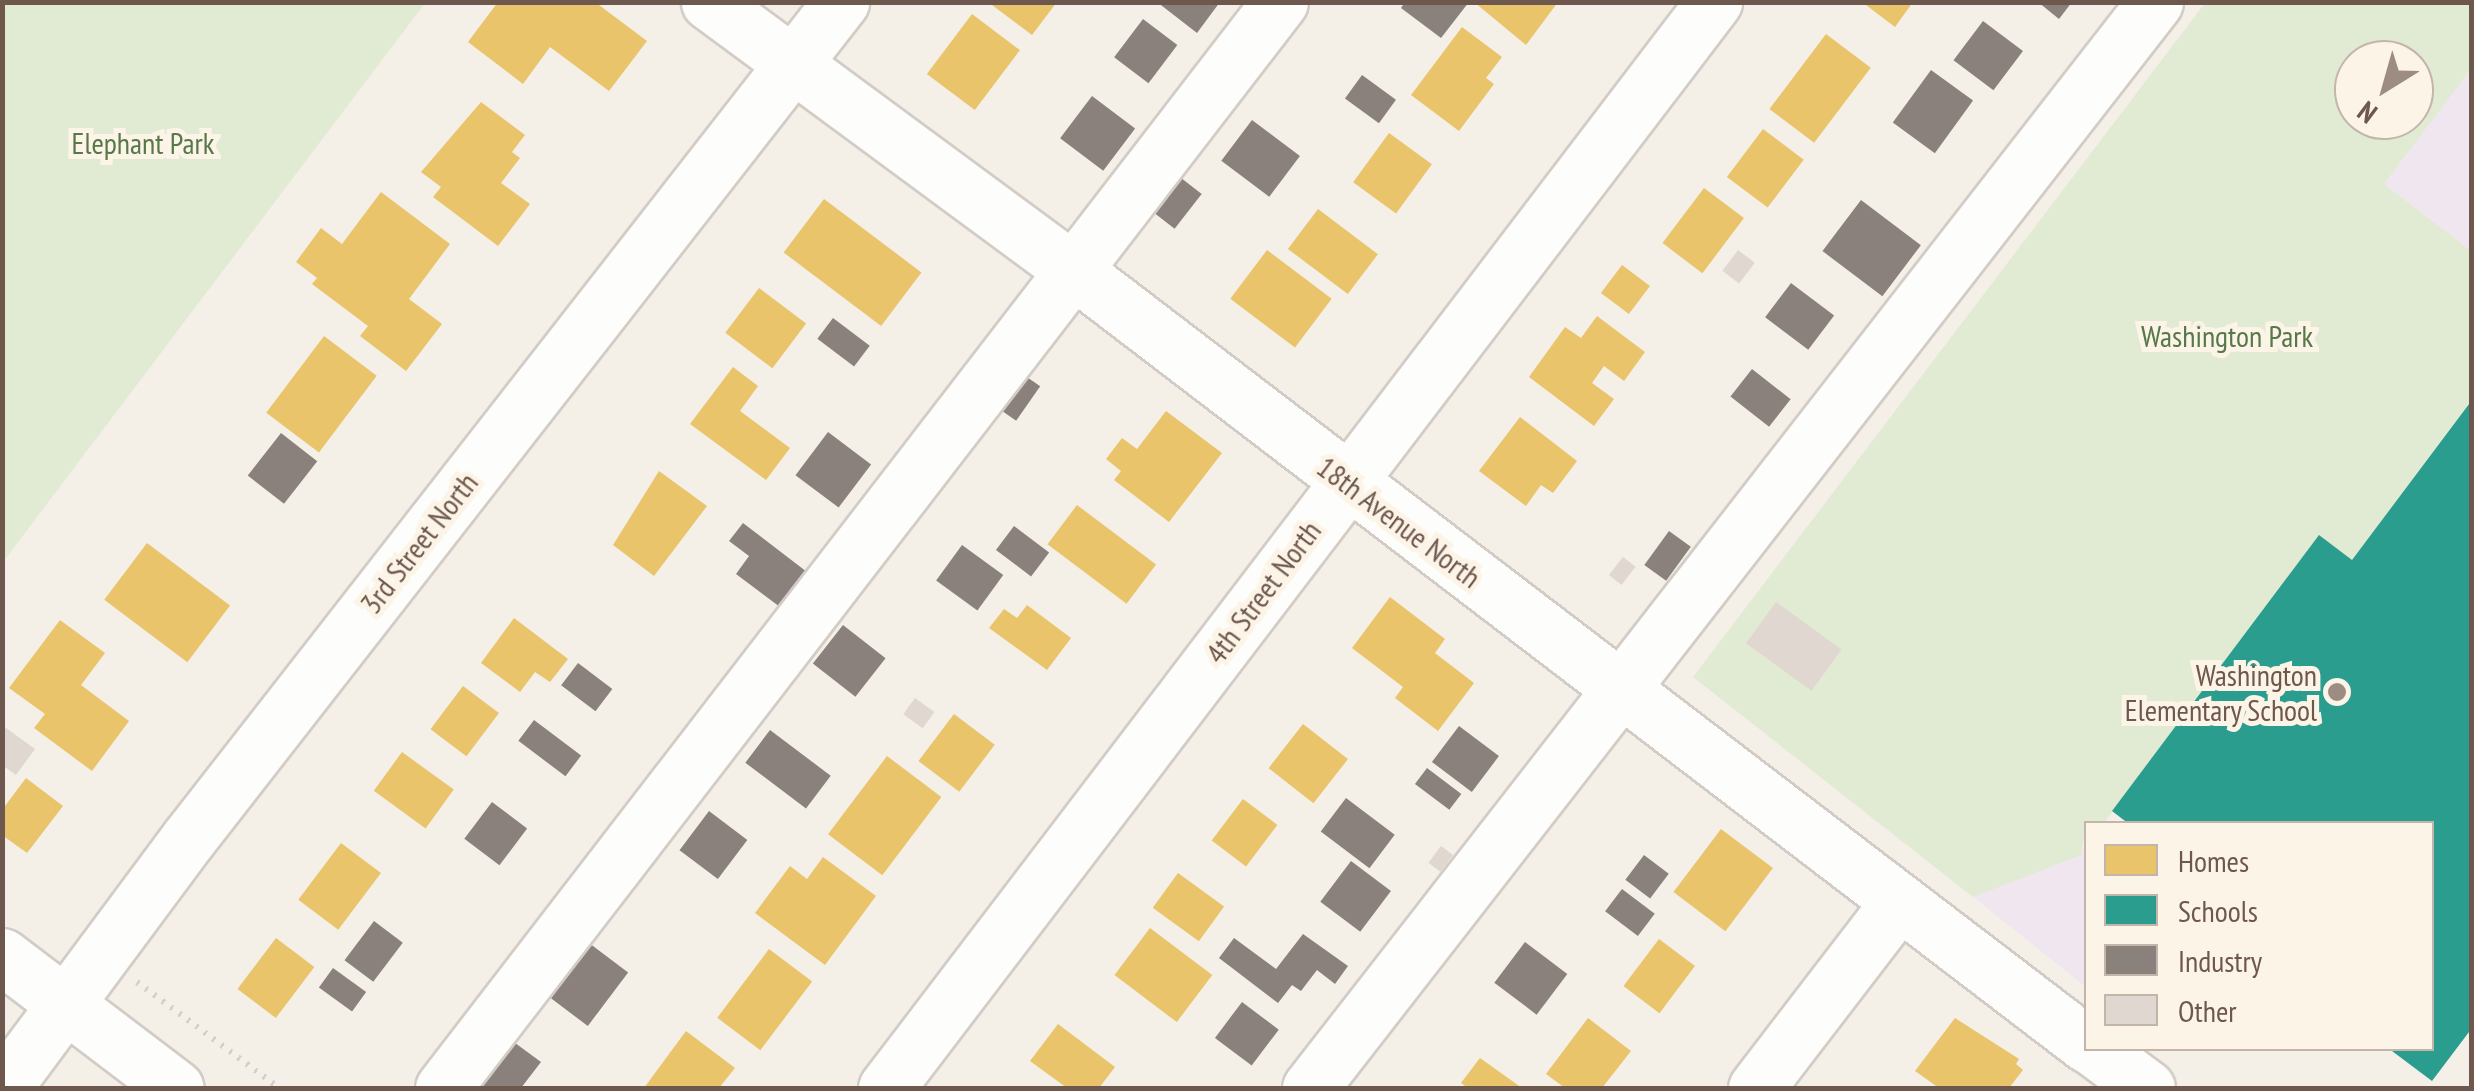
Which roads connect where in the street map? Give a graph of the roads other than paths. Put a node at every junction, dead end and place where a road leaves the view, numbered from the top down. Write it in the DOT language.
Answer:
graph roads {
  1 [pos="710,2"];
  2 [pos="841,2"];
  3 [pos="1280,2"];
  4 [pos="1714,2"];
  5 [pos="2155,2"];
  6 [pos="793,64"];
  7 [pos="1073,270"];
  8 [pos="1347,484"];
  9 [pos="1622,689"];
  10 [pos="1898,903"];
  11 [pos="2,956"];
  12 [pos="66,1004"];
  13 [pos="2084,1042"];
  14 [pos="2097,1051"];
  15 [pos="2,1088"];
  16 [pos="176,1088"];
  17 [pos="443,1088"];
  18 [pos="886,1088"];
  19 [pos="1310,1088"];
  20 [pos="1756,1088"];
  21 [pos="2147,1088"];
  1 -- 6 [label="street, 18th Avenue North"];
  2 -- 6 [label="street, 3rd Street North"];
  3 -- 7 [label="street"];
  4 -- 8 [label="street, 4th Street North"];
  5 -- 9 [label="street"];
  6 -- 7 [label="street, 18th Avenue North"];
  6 -- 12 [label="street, 3rd Street North"];
  7 -- 8 [label="street, 18th Avenue North"];
  7 -- 17 [label="street"];
  8 -- 9 [label="street, 18th Avenue North"];
  8 -- 18 [label="street, 4th Street North"];
  9 -- 10 [label="street, 18th Avenue North"];
  9 -- 19 [label="street"];
  10 -- 13 [label="street, 18th Avenue North"];
  10 -- 20 [label="street"];
  11 -- 12 [label="street"];
  12 -- 15 [label="street, 3rd Street North"];
  12 -- 16 [label="street"];
  14 -- 21 [label="street"];
}
